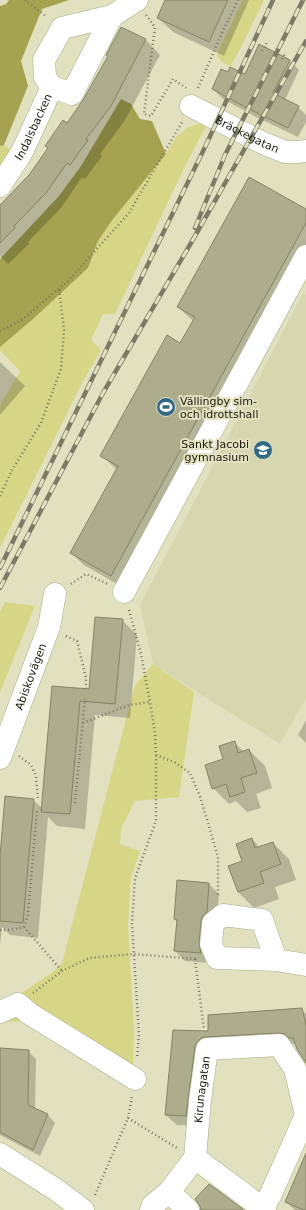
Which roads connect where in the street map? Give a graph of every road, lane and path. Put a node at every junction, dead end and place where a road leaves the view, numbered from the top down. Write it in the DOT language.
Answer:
graph roads {
  1 [pos="26,0"];
  2 [pos="238,0"];
  3 [pos="137,1"];
  4 [pos="112,16"];
  5 [pos="62,28"];
  6 [pos="267,42"];
  7 [pos="262,51"];
  8 [pos="286,52"];
  9 [pos="282,59"];
  10 [pos="52,87"];
  11 [pos="193,100"];
  12 [pos="306,151"];
  13 [pos="0,186"];
  14 [pos="306,256"];
  15 [pos="59,288"];
  16 [pos="0,331"];
  17 [pos="0,496"];
  18 [pos="124,592"];
  19 [pos="55,594"];
  20 [pos="49,627"];
  21 [pos="86,690"];
  22 [pos="85,699"];
  23 [pos="150,702"];
  24 [pos="83,723"];
  25 [pos="2,752"];
  26 [pos="156,755"];
  27 [pos="38,800"];
  28 [pos="75,803"];
  29 [pos="37,810"];
  30 [pos="223,915"];
  31 [pos="24,927"];
  32 [pos="0,930"];
  33 [pos="134,954"];
  34 [pos="217,958"];
  35 [pos="195,959"];
  36 [pos="276,960"];
  37 [pos="306,965"];
  38 [pos="62,970"];
  39 [pos="9,1008"];
  40 [pos="204,1030"];
  41 [pos="135,1079"];
  42 [pos="128,1118"];
  43 [pos="0,1154"];
  44 [pos="195,1158"];
  45 [pos="169,1192"];
  46 [pos="89,1203"];
  47 [pos="264,1209"];
  48 [pos="151,1210"];
  49 [pos="188,1210"];
  1 -- 5 [label="path"];
  2 -- 11 [label="path"];
  3 -- 4 [label="street"];
  3 -- 11 [label="path"];
  4 -- 5 [label="street"];
  4 -- 10 [label="street, Indalsbacken"];
  5 -- 10 [label="street, Indalsbacken"];
  6 -- 7 [label="path"];
  8 -- 9 [label="path"];
  10 -- 13 [label="street, Indalsbacken"];
  11 -- 12 [label="street, Bräckegatan"];
  11 -- 15 [label="path"];
  14 -- 18 [label="street"];
  15 -- 16 [label="path"];
  15 -- 17 [label="path"];
  18 -- 19 [label="path"];
  18 -- 23 [label="path"];
  19 -- 20 [label="street, Abiskovägen"];
  20 -- 21 [label="path"];
  20 -- 25 [label="street, Abiskovägen"];
  22 -- 24 [label="path"];
  23 -- 24 [label="path"];
  23 -- 26 [label="path"];
  24 -- 28 [label="path"];
  25 -- 27 [label="path"];
  26 -- 30 [label="path"];
  26 -- 33 [label="path"];
  29 -- 31 [label="path"];
  30 -- 34 [label="street"];
  30 -- 36 [label="street"];
  31 -- 32 [label="path"];
  31 -- 38 [label="path"];
  33 -- 35 [label="path"];
  33 -- 38 [label="path"];
  33 -- 41 [label="path"];
  34 -- 35 [label="path"];
  34 -- 36 [label="street"];
  35 -- 40 [label="path"];
  36 -- 37 [label="street"];
  38 -- 39 [label="path"];
  39 -- 41 [label="street"];
  41 -- 42 [label="path"];
  42 -- 44 [label="path"];
  42 -- 46 [label="path"];
  43 -- 46 [label="street"];
  44 -- 45 [label="street"];
  44 -- 47 [label="street, Kirunagatan"];
  44 -- 47 [label="street, Kirunagatan"];
  45 -- 48 [label="street"];
  45 -- 49 [label="street"];
}
